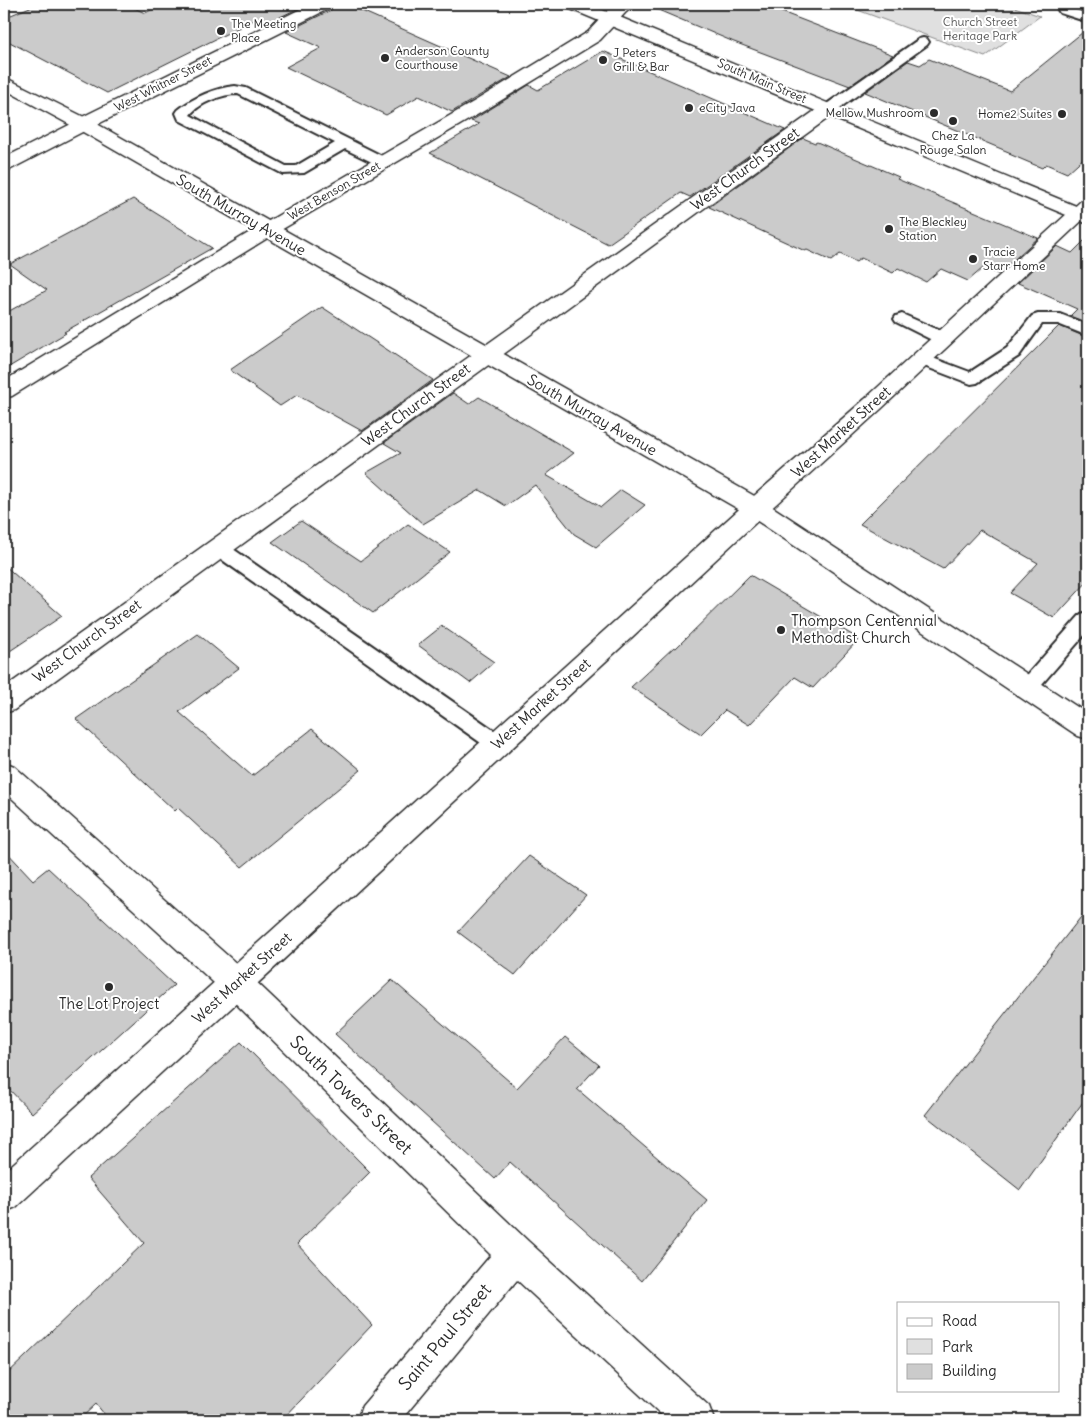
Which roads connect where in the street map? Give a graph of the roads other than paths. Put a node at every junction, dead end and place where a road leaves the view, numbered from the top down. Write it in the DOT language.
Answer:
graph roads {
  1 [pos="324,4"];
  2 [pos="574,4"];
  3 [pos="628,4"];
  4 [pos="1064,10"];
  5 [pos="610,18"];
  6 [pos="1088,18"];
  7 [pos="923,42"];
  8 [pos="4,82"];
  9 [pos="830,109"];
  10 [pos="83,124"];
  11 [pos="345,143"];
  12 [pos="383,162"];
  13 [pos="4,165"];
  14 [pos="1085,213"];
  15 [pos="267,230"];
  16 [pos="902,319"];
  17 [pos="1088,331"];
  18 [pos="944,339"];
  19 [pos="486,355"];
  20 [pos="922,359"];
  21 [pos="4,391"];
  22 [pos="756,508"];
  23 [pos="217,547"];
  24 [pos="1088,619"];
  25 [pos="1028,687"];
  26 [pos="4,702"];
  27 [pos="1088,728"];
  28 [pos="498,744"];
  29 [pos="4,774"];
  30 [pos="236,983"];
  31 [pos="4,1195"];
  32 [pos="514,1254"];
  33 [pos="376,1420"];
  34 [pos="695,1420"];
  1 -- 10 [label="street, West Whitner Street"];
  2 -- 5 [label="street, South Main Street"];
  3 -- 5 [label="street, West Benson Street"];
  4 -- 6 [label="lane"];
  5 -- 9 [label="street, South Main Street"];
  5 -- 12 [label="street, West Benson Street"];
  7 -- 9 [label="lane"];
  8 -- 10 [label="street, South Murray Avenue"];
  9 -- 14 [label="street, South Main Street"];
  9 -- 19 [label="street, West Church Street"];
  10 -- 13 [label="street, West Whitner Street"];
  10 -- 15 [label="street, South Murray Avenue"];
  11 -- 11 [label="lane"];
  11 -- 12 [label="lane"];
  12 -- 15 [label="street, West Benson Street"];
  14 -- 18 [label="street, West Market Street"];
  15 -- 19 [label="street, South Murray Avenue"];
  15 -- 21 [label="street, West Benson Street"];
  16 -- 18 [label="lane"];
  17 -- 20 [label="lane"];
  18 -- 20 [label="street, West Market Street"];
  19 -- 22 [label="street, South Murray Avenue"];
  19 -- 23 [label="street, West Church Street"];
  20 -- 22 [label="street, West Market Street"];
  22 -- 25 [label="street, South Murray Avenue"];
  22 -- 28 [label="street, West Market Street"];
  23 -- 26 [label="street, West Church Street"];
  23 -- 28 [label="lane"];
  24 -- 25 [label="lane"];
  25 -- 27 [label="street, South Murray Avenue"];
  28 -- 30 [label="street, West Market Street"];
  29 -- 30 [label="street, South Towers Street"];
  30 -- 31 [label="street, West Market Street"];
  30 -- 32 [label="street, South Towers Street"];
  32 -- 33 [label="street, Saint Paul Street"];
  32 -- 34 [label="street, South Towers Street"];
}
